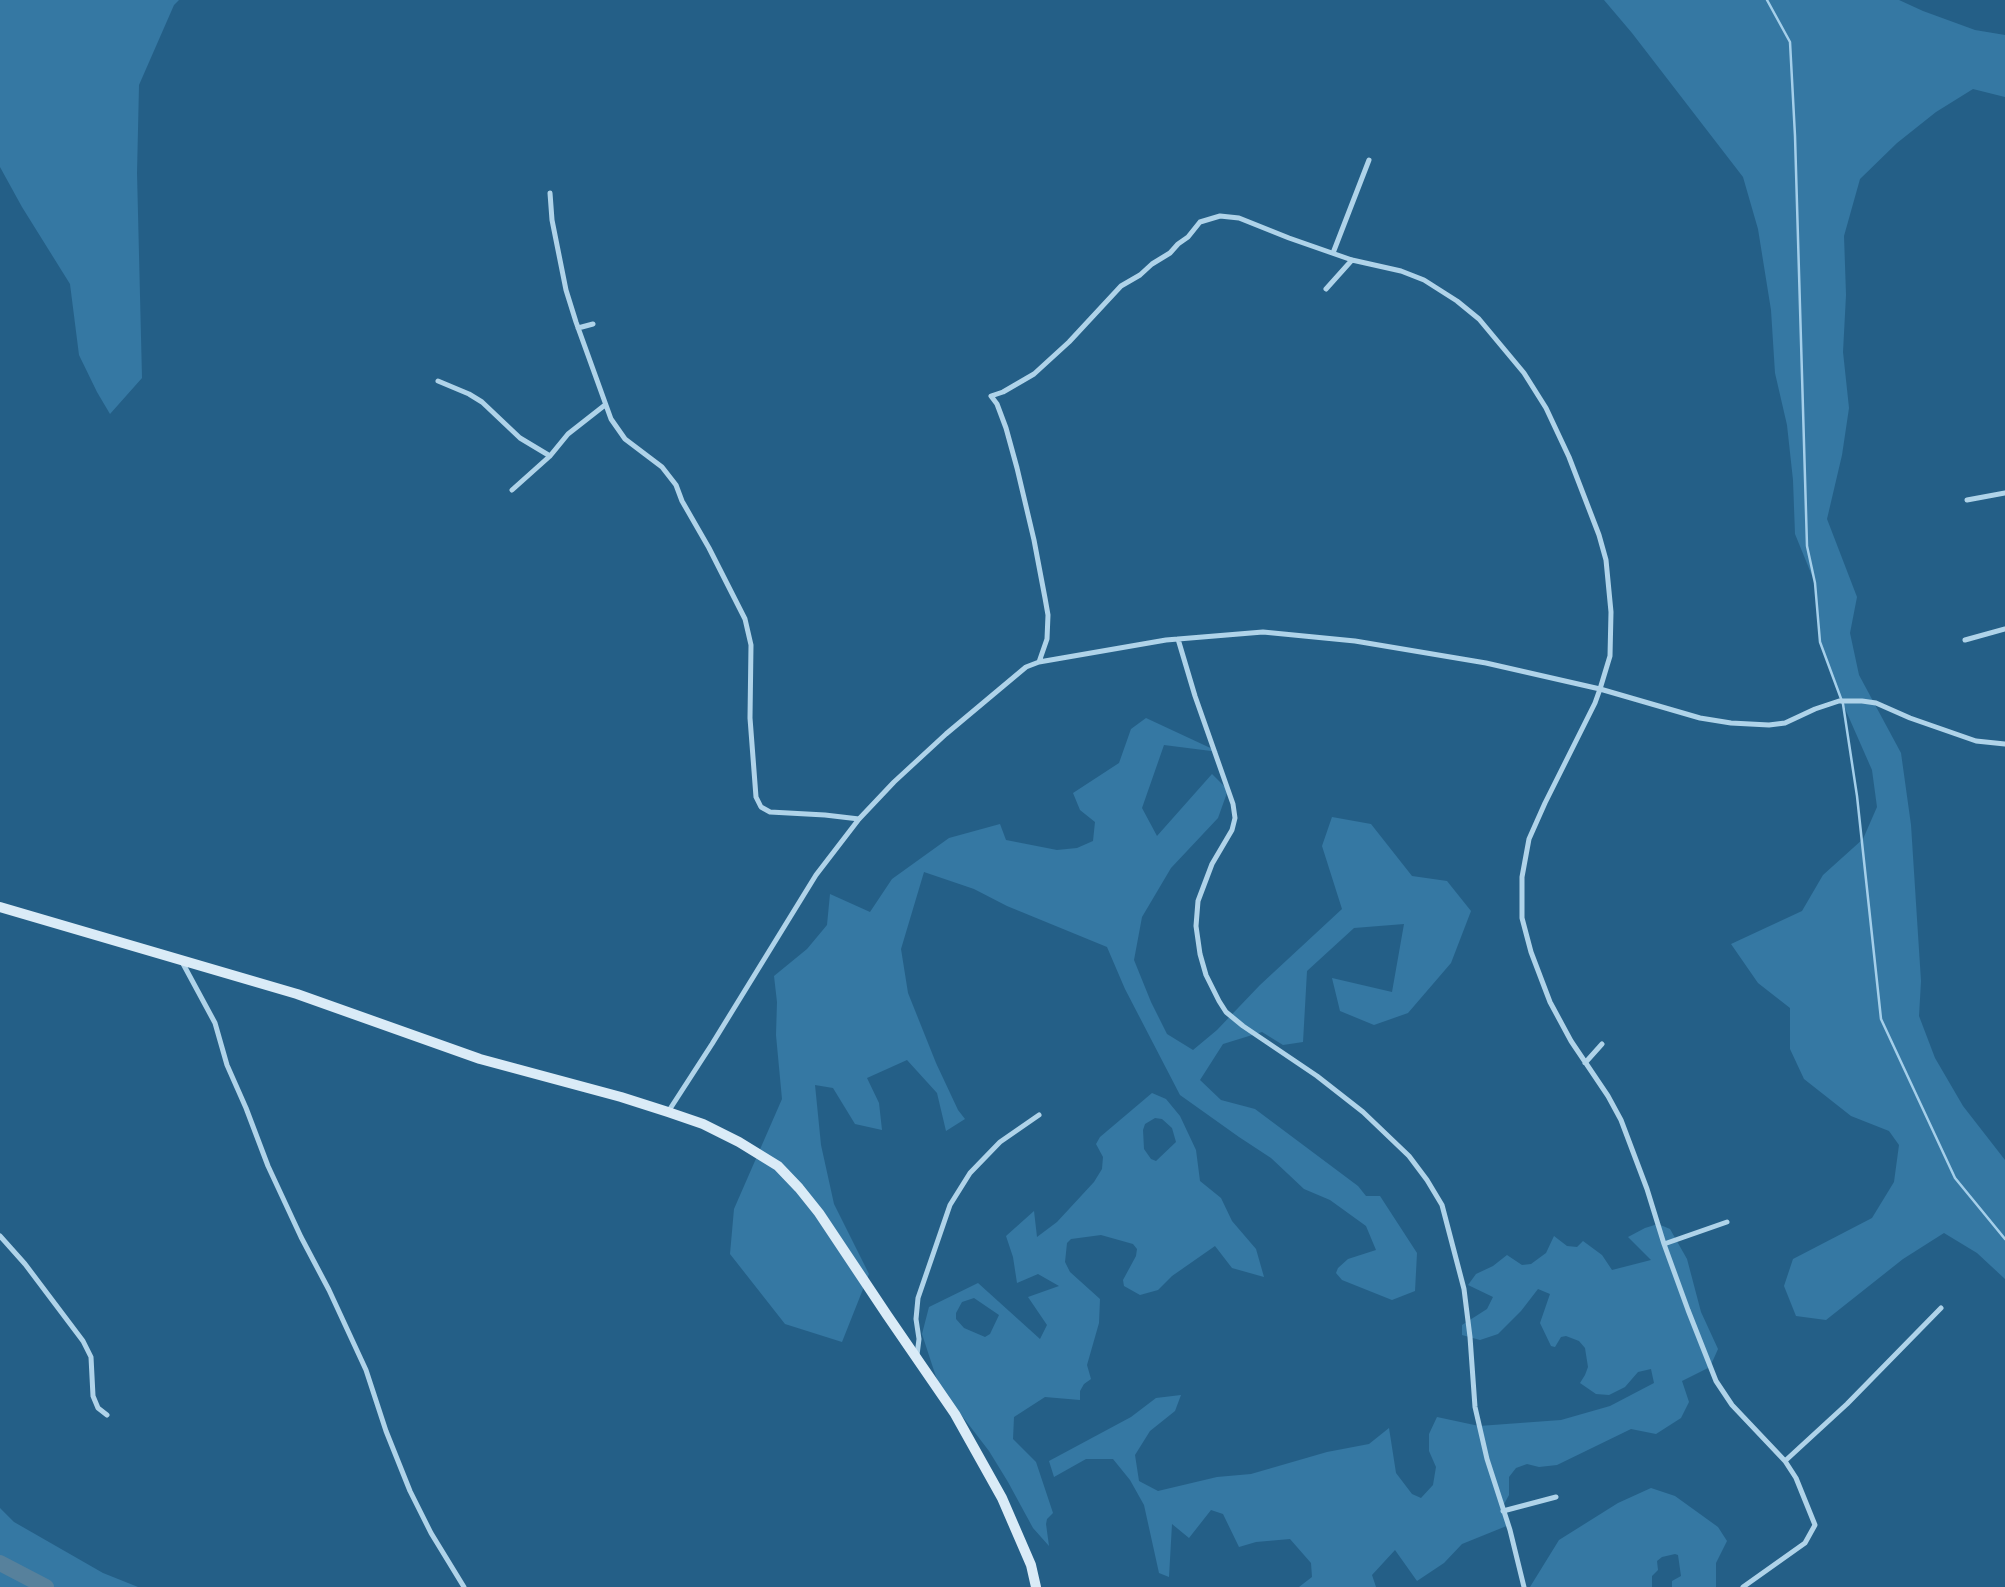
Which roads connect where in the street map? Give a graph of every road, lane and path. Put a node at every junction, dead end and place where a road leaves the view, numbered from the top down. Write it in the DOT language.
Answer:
graph roads {
  1 [pos="1369,160"];
  2 [pos="550,193"];
  3 [pos="1333,253"];
  4 [pos="1352,260"];
  5 [pos="1326,289"];
  6 [pos="593,324"];
  7 [pos="578,328"];
  8 [pos="438,381"];
  9 [pos="605,405"];
  10 [pos="550,456"];
  11 [pos="512,490"];
  12 [pos="2005,493"];
  13 [pos="1967,500"];
  14 [pos="2005,629"];
  15 [pos="1178,639"];
  16 [pos="1965,640"];
  17 [pos="1039,662"];
  18 [pos="1600,689"];
  19 [pos="2005,744"];
  20 [pos="859,819"];
  21 [pos="0,906"];
  22 [pos="181,960"];
  23 [pos="1602,1044"];
  24 [pos="1585,1063"];
  25 [pos="668,1112"];
  26 [pos="1039,1115"];
  27 [pos="1727,1222"];
  28 [pos="0,1236"];
  29 [pos="1664,1244"];
  30 [pos="1941,1308"];
  31 [pos="916,1358"];
  32 [pos="107,1416"];
  33 [pos="1785,1461"];
  34 [pos="1556,1497"];
  35 [pos="1504,1511"];
  36 [pos="464,1587"];
  37 [pos="1036,1587"];
  38 [pos="1524,1587"];
  39 [pos="1743,1587"];
  1 -- 3 [label="street"];
  2 -- 7 [label="street"];
  3 -- 4 [label="street"];
  3 -- 17 [label="street"];
  4 -- 5 [label="street"];
  4 -- 18 [label="street"];
  6 -- 7 [label="street"];
  7 -- 9 [label="street"];
  8 -- 10 [label="street"];
  9 -- 10 [label="street"];
  9 -- 20 [label="street"];
  10 -- 11 [label="street"];
  12 -- 13 [label="street"];
  14 -- 16 [label="street"];
  15 -- 17 [label="street"];
  15 -- 18 [label="street"];
  15 -- 35 [label="street"];
  17 -- 20 [label="street"];
  18 -- 19 [label="street"];
  18 -- 24 [label="street"];
  20 -- 25 [label="street"];
  21 -- 22 [label="main road"];
  22 -- 25 [label="main road"];
  22 -- 36 [label="street"];
  23 -- 24 [label="street"];
  24 -- 29 [label="street"];
  25 -- 31 [label="main road"];
  26 -- 31 [label="street"];
  27 -- 29 [label="street"];
  28 -- 32 [label="street"];
  29 -- 33 [label="street"];
  30 -- 33 [label="street"];
  31 -- 37 [label="main road"];
  33 -- 39 [label="street"];
  34 -- 35 [label="street"];
  35 -- 38 [label="street"];
}
